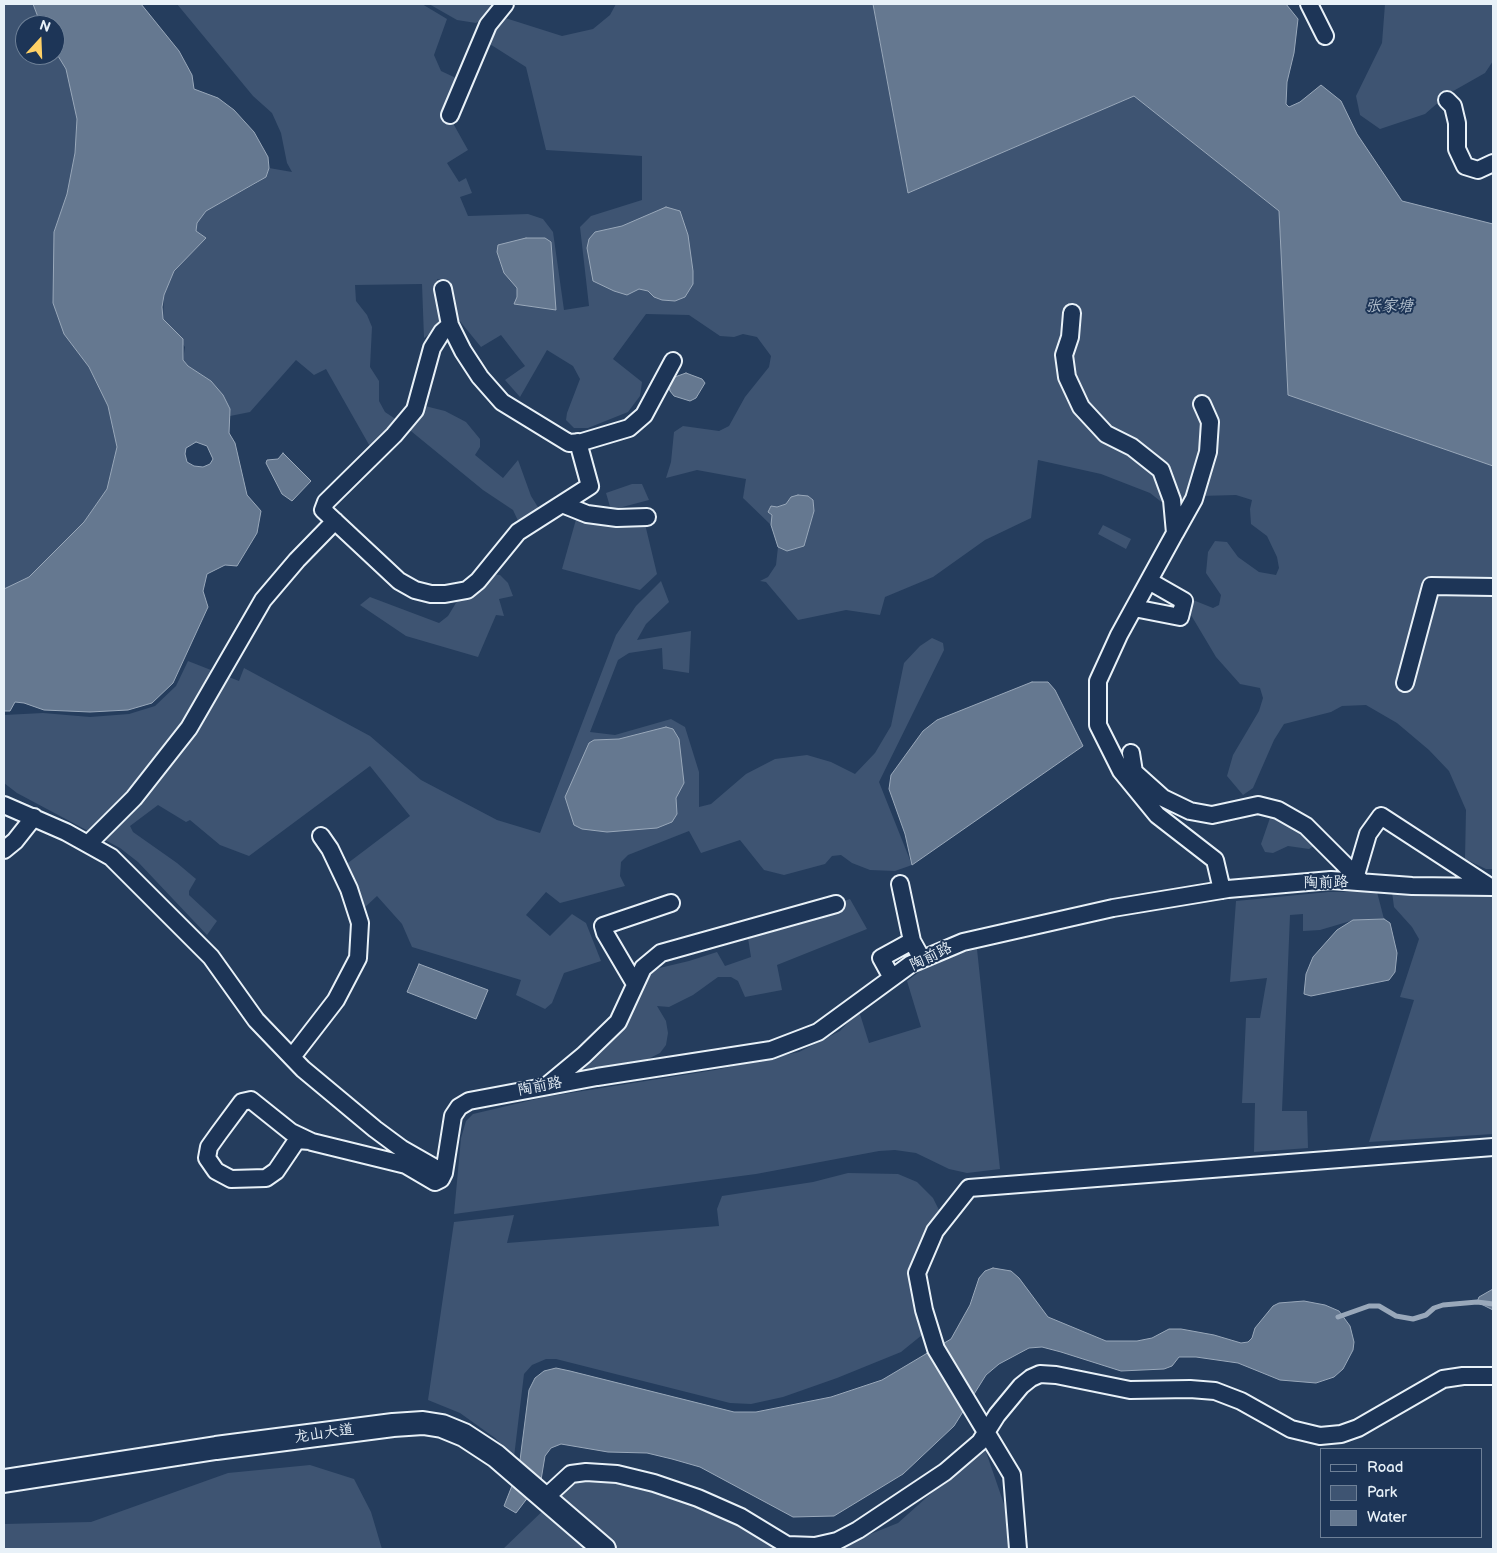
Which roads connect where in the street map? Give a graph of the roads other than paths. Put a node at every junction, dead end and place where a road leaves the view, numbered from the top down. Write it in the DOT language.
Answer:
graph roads {
  1 [pos="506,4"];
  2 [pos="1309,4"];
  3 [pos="1324,36"];
  4 [pos="1447,100"];
  5 [pos="450,115"];
  6 [pos="1493,163"];
  7 [pos="443,290"];
  8 [pos="1072,314"];
  9 [pos="450,325"];
  10 [pos="674,361"];
  11 [pos="1202,404"];
  12 [pos="578,442"];
  13 [pos="562,504"];
  14 [pos="647,516"];
  15 [pos="335,521"];
  16 [pos="1175,533"];
  17 [pos="1149,581"];
  18 [pos="1493,587"];
  19 [pos="1134,608"];
  20 [pos="1405,683"];
  21 [pos="1128,763"];
  22 [pos="4,805"];
  23 [pos="34,818"];
  24 [pos="321,836"];
  25 [pos="88,844"];
  26 [pos="4,850"];
  27 [pos="1359,879"];
  28 [pos="900,884"];
  29 [pos="1492,887"];
  30 [pos="1222,890"];
  31 [pos="671,902"];
  32 [pos="836,904"];
  33 [pos="912,941"];
  34 [pos="922,959"];
  35 [pos="892,978"];
  36 [pos="635,984"];
  37 [pos="292,1057"];
  38 [pos="548,1086"];
  39 [pos="310,1141"];
  40 [pos="1493,1147"];
  41 [pos="444,1173"];
  42 [pos="1493,1376"];
  43 [pos="984,1429"];
  44 [pos="4,1481"];
  45 [pos="544,1498"];
  46 [pos="604,1549"];
  47 [pos="1018,1549"];
  1 -- 5 [label="street"];
  2 -- 3 [label="street"];
  4 -- 6 [label="street"];
  7 -- 9 [label="street"];
  8 -- 16 [label="street"];
  9 -- 12 [label="street"];
  9 -- 15 [label="street"];
  10 -- 12 [label="street"];
  11 -- 16 [label="street"];
  12 -- 13 [label="street"];
  13 -- 14 [label="street"];
  13 -- 15 [label="street"];
  15 -- 25 [label="street"];
  16 -- 17 [label="street"];
  17 -- 19 [label="street"];
  17 -- 19 [label="street"];
  18 -- 20 [label="street"];
  19 -- 21 [label="street"];
  21 -- 27 [label="street"];
  21 -- 30 [label="street"];
  22 -- 23 [label="street"];
  23 -- 25 [label="street"];
  23 -- 26 [label="street"];
  24 -- 37 [label="street"];
  25 -- 37 [label="street"];
  27 -- 29 [label="street, 陶前路"];
  27 -- 29 [label="street"];
  27 -- 30 [label="street, 陶前路"];
  28 -- 33 [label="street"];
  30 -- 34 [label="street, 陶前路"];
  31 -- 36 [label="street"];
  32 -- 36 [label="street"];
  33 -- 34 [label="street"];
  33 -- 35 [label="street"];
  34 -- 35 [label="street, 陶前路"];
  35 -- 38 [label="street, 陶前路"];
  36 -- 38 [label="street"];
  37 -- 41 [label="street"];
  38 -- 41 [label="street, 陶前路"];
  39 -- 39 [label="street"];
  39 -- 41 [label="street"];
  40 -- 43 [label="street"];
  42 -- 43 [label="street"];
  43 -- 45 [label="street"];
  43 -- 47 [label="street"];
  44 -- 45 [label="main road, 龙山大道"];
  45 -- 46 [label="main road, 龙山大道"];
}
